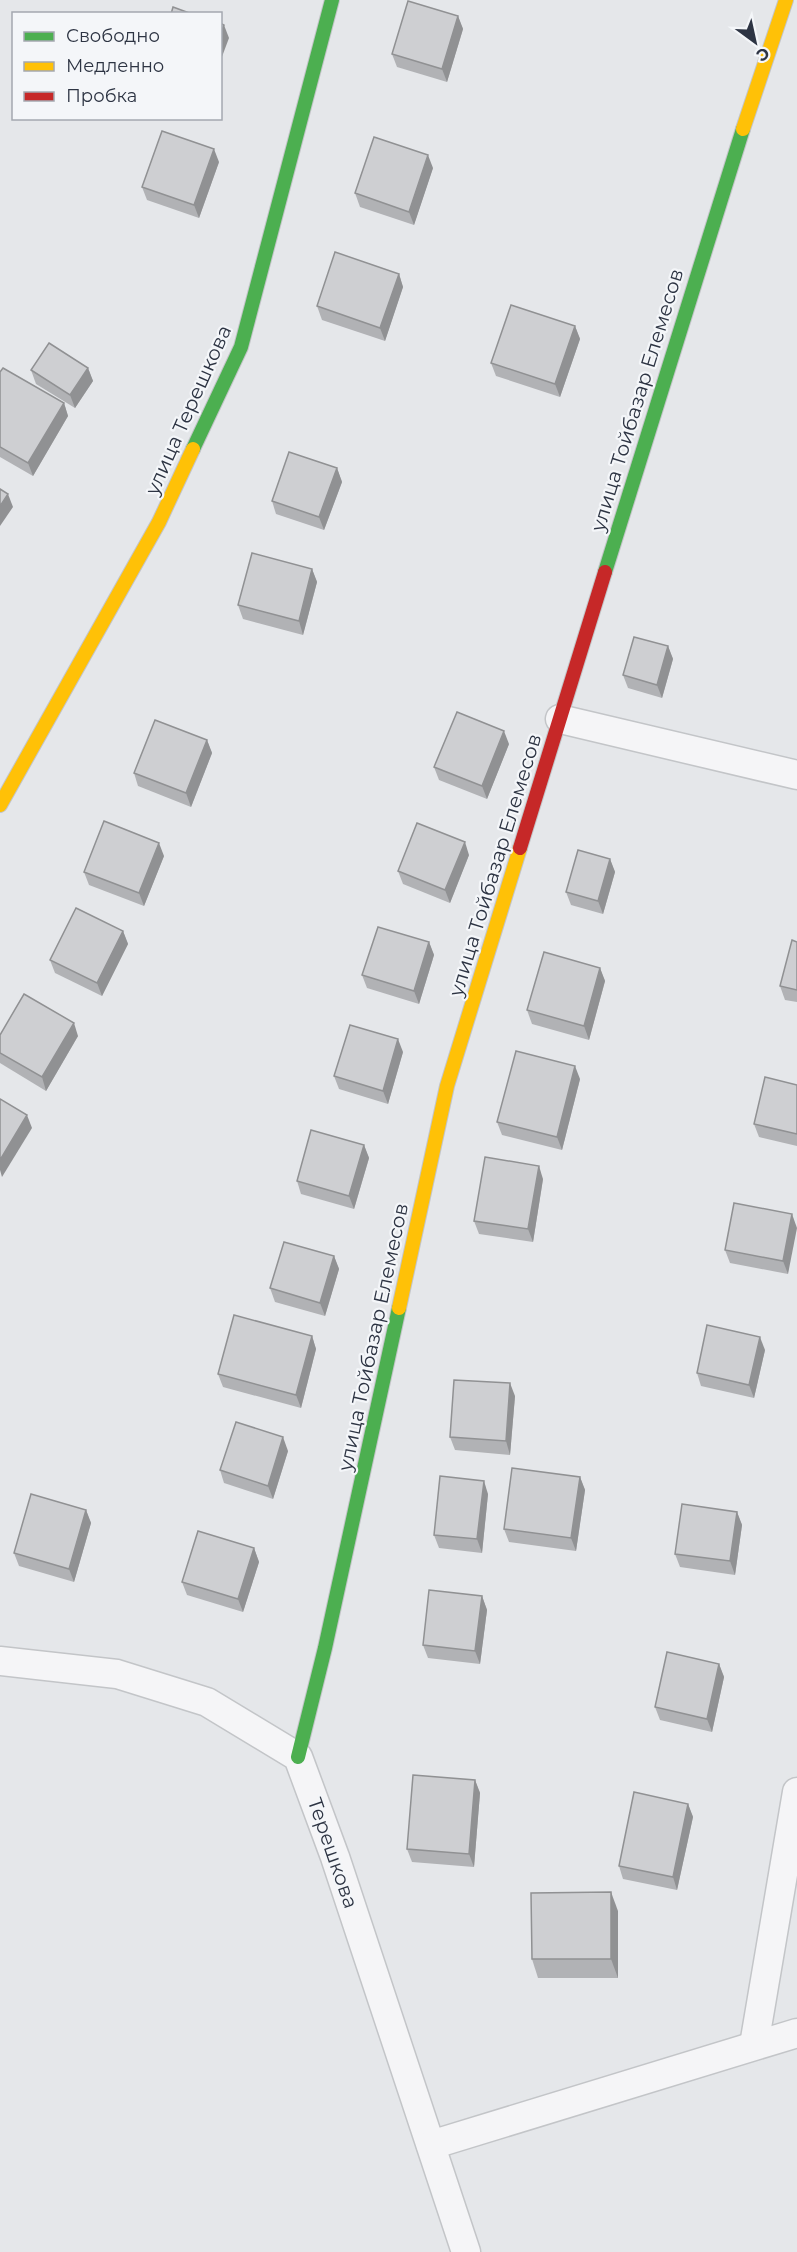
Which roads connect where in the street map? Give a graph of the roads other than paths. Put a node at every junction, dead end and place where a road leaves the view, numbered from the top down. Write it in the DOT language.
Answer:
graph roads {
  1 [pos="332,0"];
  2 [pos="786,0"];
  3 [pos="560,719"];
  4 [pos="797,775"];
  5 [pos="0,805"];
  6 [pos="0,1661"];
  7 [pos="298,1757"];
  8 [pos="797,1792"];
  9 [pos="797,2033"];
  10 [pos="754,2045"];
  11 [pos="431,2145"];
  12 [pos="466,2252"];
  1 -- 5 [label="street, улица Терешкова"];
  2 -- 3 [label="street, улица Тойбазар Елемесов"];
  3 -- 4 [label="street"];
  3 -- 7 [label="street, улица Тойбазар Елемесов"];
  6 -- 7 [label="street"];
  7 -- 11 [label="street, Терешкова"];
  8 -- 10 [label="street"];
  9 -- 10 [label="street"];
  10 -- 11 [label="street"];
  11 -- 12 [label="street, Терешкова"];
}
